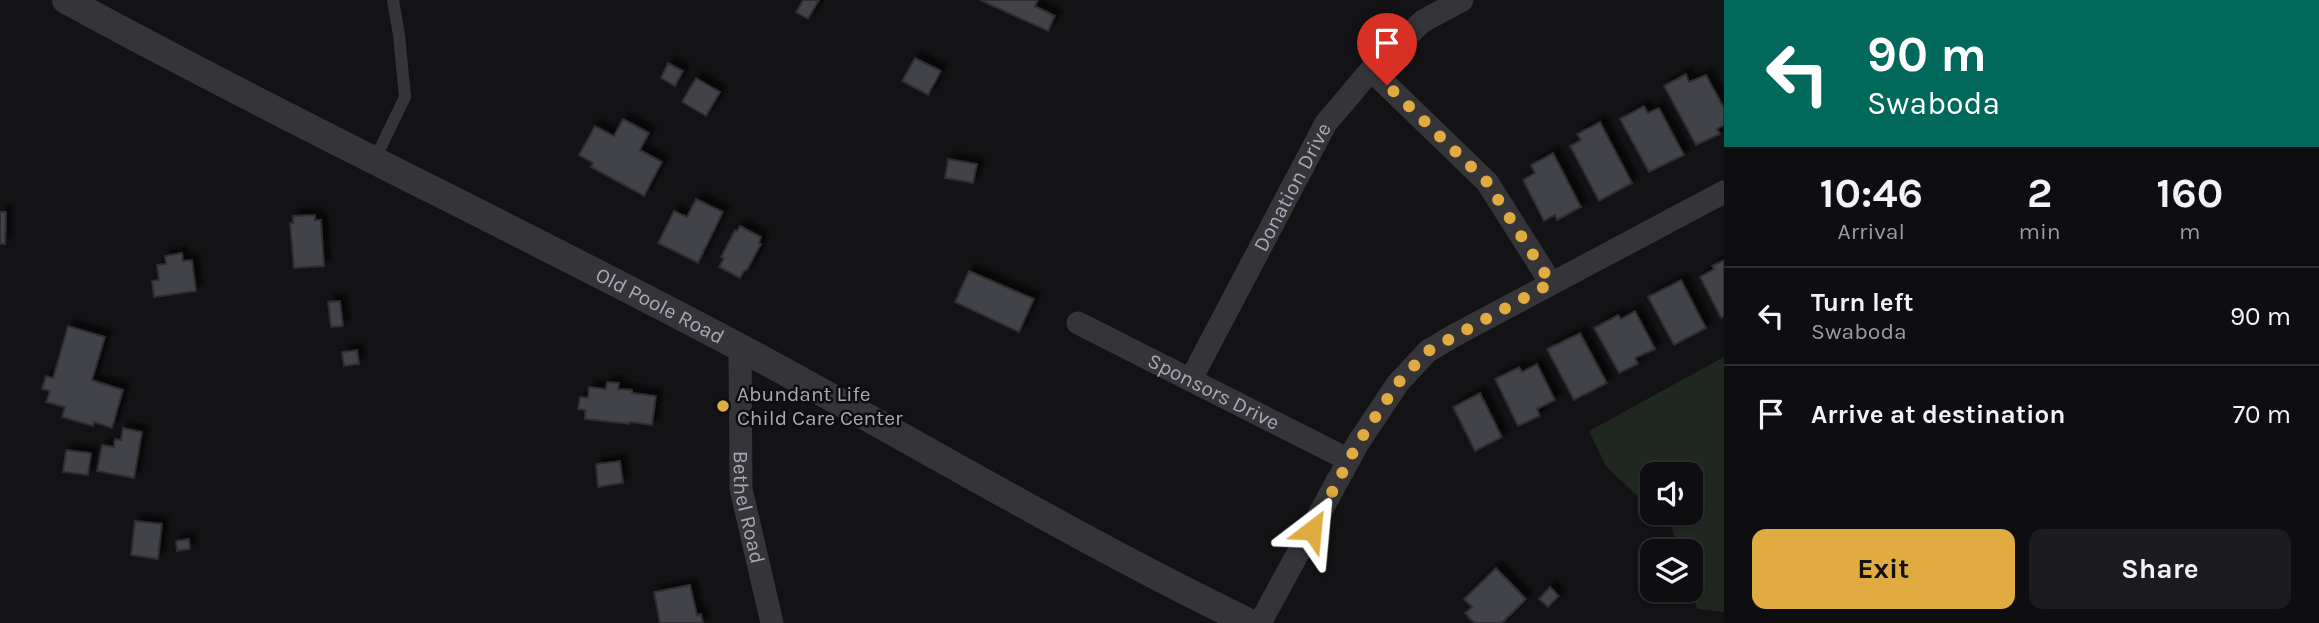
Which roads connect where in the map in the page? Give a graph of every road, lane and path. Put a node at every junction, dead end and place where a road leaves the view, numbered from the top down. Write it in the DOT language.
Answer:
graph roads {
  1 [pos="66,0"];
  2 [pos="393,0"];
  3 [pos="1462,0"];
  4 [pos="1371,69"];
  5 [pos="374,161"];
  6 [pos="1724,192"];
  7 [pos="1551,283"];
  8 [pos="1078,323"];
  9 [pos="740,348"];
  10 [pos="1191,379"];
  11 [pos="1349,460"];
  12 [pos="772,623"];
  13 [pos="1250,623"];
  14 [pos="1260,623"];
  1 -- 5 [label="street, Old Poole Road"];
  2 -- 5 [label="lane"];
  3 -- 4 [label="street, Donation Drive"];
  4 -- 7 [label="street"];
  4 -- 10 [label="street, Donation Drive"];
  5 -- 9 [label="street, Old Poole Road"];
  6 -- 7 [label="street"];
  7 -- 11 [label="street"];
  8 -- 10 [label="street, Sponsors Drive"];
  9 -- 12 [label="street, Bethel Road"];
  9 -- 13 [label="street, Old Poole Road"];
  10 -- 11 [label="street, Sponsors Drive"];
  11 -- 14 [label="street"];
}
